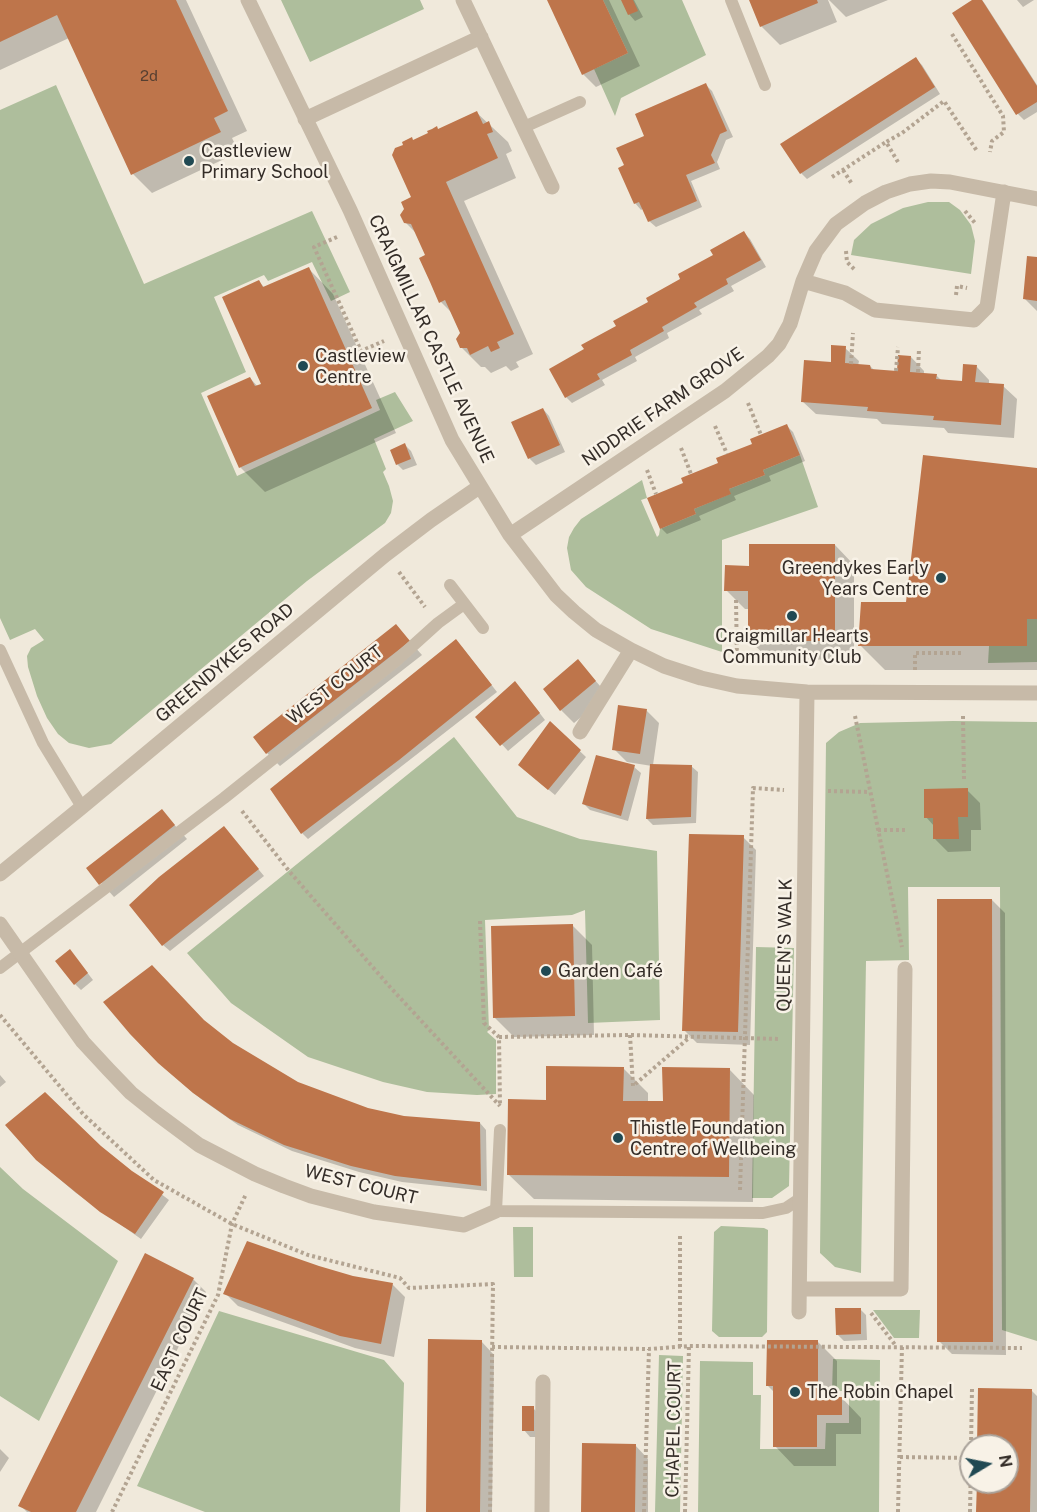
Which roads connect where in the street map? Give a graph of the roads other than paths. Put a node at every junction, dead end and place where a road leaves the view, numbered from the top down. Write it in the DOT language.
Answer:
graph roads {
  1 [pos="248,0"];
  2 [pos="464,0"];
  3 [pos="731,0"];
  4 [pos="481,37"];
  5 [pos="765,85"];
  6 [pos="579,102"];
  7 [pos="305,119"];
  8 [pos="524,128"];
  9 [pos="552,188"];
  10 [pos="1004,192"];
  11 [pos="1037,199"];
  12 [pos="803,281"];
  13 [pos="479,487"];
  14 [pos="510,535"];
  15 [pos="450,585"];
  16 [pos="464,604"];
  17 [pos="483,628"];
  18 [pos="0,650"];
  19 [pos="631,650"];
  20 [pos="807,692"];
  21 [pos="1037,693"];
  22 [pos="580,732"];
  23 [pos="82,807"];
  24 [pos="0,874"];
  25 [pos="0,924"];
  26 [pos="21,952"];
  27 [pos="0,968"];
  28 [pos="905,969"];
  29 [pos="500,1130"];
  30 [pos="801,1198"];
  31 [pos="496,1211"];
  32 [pos="800,1289"];
  33 [pos="799,1312"];
  34 [pos="543,1382"];
  35 [pos="542,1512"];
  1 -- 7 [label="street, CRAIGMILLAR CASTLE AVENUE"];
  2 -- 4 [label="street"];
  3 -- 5 [label="lane"];
  4 -- 7 [label="street"];
  4 -- 8 [label="street"];
  6 -- 8 [label="lane"];
  7 -- 13 [label="street, CRAIGMILLAR CASTLE AVENUE"];
  8 -- 9 [label="street"];
  10 -- 11 [label="street, NIDDRIE FARM GROVE"];
  10 -- 12 [label="street, NIDDRIE FARM GROVE"];
  10 -- 12 [label="street"];
  12 -- 14 [label="street, NIDDRIE FARM GROVE"];
  13 -- 14 [label="street, CRAIGMILLAR CASTLE AVENUE"];
  13 -- 23 [label="street, GREENDYKES ROAD"];
  14 -- 19 [label="street, CRAIGMILLAR CASTLE AVENUE"];
  15 -- 16 [label="lane"];
  16 -- 17 [label="lane"];
  16 -- 26 [label="lane, WEST COURT"];
  18 -- 23 [label="lane"];
  19 -- 20 [label="street, CRAIGMILLAR CASTLE AVENUE"];
  19 -- 22 [label="street"];
  20 -- 21 [label="street, CRAIGMILLAR CASTLE AVENUE"];
  20 -- 30 [label="street, QUEEN'S WALK"];
  23 -- 24 [label="street, GREENDYKES ROAD"];
  25 -- 26 [label="street, WEST COURT"];
  26 -- 27 [label="lane"];
  26 -- 31 [label="street, WEST COURT"];
  28 -- 32 [label="street"];
  29 -- 31 [label="lane"];
  30 -- 31 [label="lane"];
  30 -- 32 [label="street, QUEEN'S WALK"];
  32 -- 33 [label="street, QUEEN'S WALK"];
  34 -- 35 [label="street"];
}
